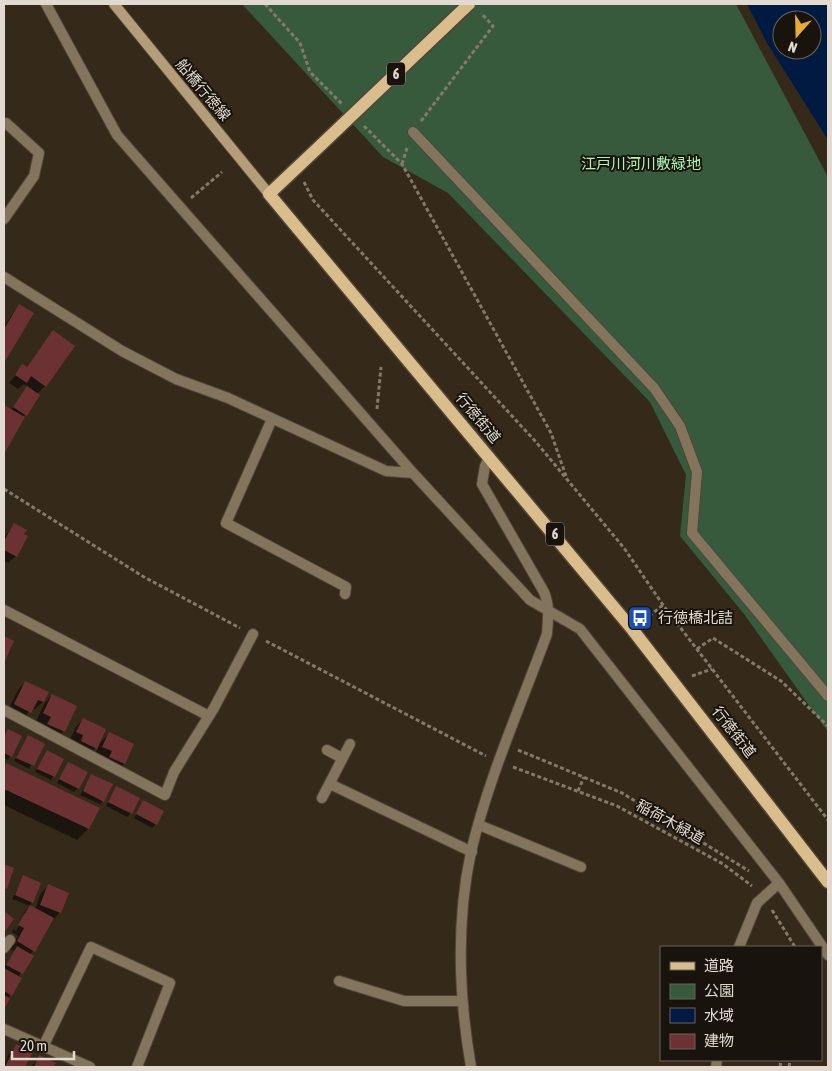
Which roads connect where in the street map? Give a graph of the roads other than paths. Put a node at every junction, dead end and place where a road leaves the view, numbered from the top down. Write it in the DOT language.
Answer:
graph roads {
  1 [pos="46,4"];
  2 [pos="114,4"];
  3 [pos="473,6"];
  4 [pos="6,123"];
  5 [pos="413,132"];
  6 [pos="270,194"];
  7 [pos="4,218"];
  8 [pos="4,277"];
  9 [pos="272,419"];
  10 [pos="490,457"];
  11 [pos="414,473"];
  12 [pos="345,594"];
  13 [pos="4,610"];
  14 [pos="549,612"];
  15 [pos="252,634"];
  16 [pos="828,696"];
  17 [pos="4,710"];
  18 [pos="209,716"];
  19 [pos="350,744"];
  20 [pos="326,750"];
  21 [pos="342,758"];
  22 [pos="330,784"];
  23 [pos="322,798"];
  24 [pos="479,825"];
  25 [pos="472,852"];
  26 [pos="581,867"];
  27 [pos="828,882"];
  28 [pos="775,886"];
  29 [pos="739,946"];
  30 [pos="821,946"];
  31 [pos="339,981"];
  32 [pos="461,1000"];
  33 [pos="4,1029"];
  34 [pos="44,1047"];
  35 [pos="90,1067"];
  36 [pos="137,1067"];
  37 [pos="470,1067"];
  1 -- 11 [label="street"];
  2 -- 6 [label="main road, 船橋行徳線"];
  3 -- 6 [label="main road, 6, bridge"];
  4 -- 7 [label="street"];
  5 -- 16 [label="street"];
  6 -- 10 [label="main road, 行徳街道 / 6"];
  8 -- 9 [label="street"];
  9 -- 11 [label="street"];
  9 -- 12 [label="street"];
  10 -- 14 [label="street"];
  10 -- 27 [label="main road, 行徳街道 / 6"];
  11 -- 14 [label="street"];
  13 -- 18 [label="street"];
  14 -- 24 [label="street"];
  14 -- 28 [label="street"];
  15 -- 18 [label="street"];
  17 -- 18 [label="street"];
  19 -- 21 [label="street"];
  20 -- 21 [label="street"];
  21 -- 22 [label="street"];
  22 -- 23 [label="street"];
  22 -- 25 [label="street"];
  24 -- 25 [label="street"];
  24 -- 26 [label="street"];
  25 -- 32 [label="street"];
  28 -- 29 [label="street"];
  28 -- 30 [label="street"];
  31 -- 32 [label="street"];
  32 -- 37 [label="street"];
  33 -- 34 [label="street"];
  34 -- 35 [label="street"];
  34 -- 36 [label="street"];
}
